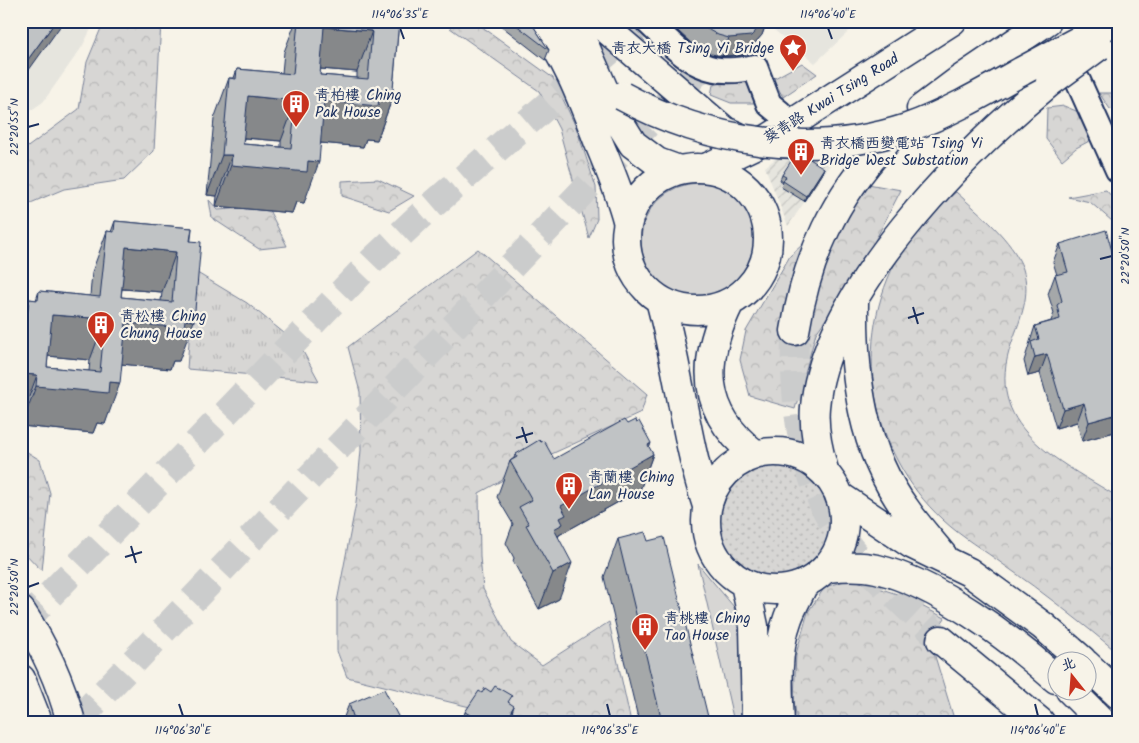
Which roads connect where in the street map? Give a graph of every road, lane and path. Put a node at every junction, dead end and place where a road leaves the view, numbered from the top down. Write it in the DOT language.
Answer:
graph roads {
  1 [pos="538,21"];
  2 [pos="570,21"];
  3 [pos="646,21"];
  4 [pos="952,21"];
  5 [pos="1047,21"];
  6 [pos="1115,21"];
  7 [pos="600,22"];
  8 [pos="1118,31"];
  9 [pos="1078,81"];
  10 [pos="622,96"];
  11 [pos="921,110"];
  12 [pos="792,115"];
  13 [pos="769,138"];
  14 [pos="886,142"];
  15 [pos="706,168"];
  16 [pos="679,170"];
  17 [pos="1118,170"];
  18 [pos="628,220"];
  19 [pos="854,296"];
  20 [pos="660,300"];
  21 [pos="730,302"];
  22 [pos="795,331"];
  23 [pos="755,454"];
  24 [pos="824,470"];
  25 [pos="841,497"];
  26 [pos="707,506"];
  27 [pos="946,560"];
  28 [pos="827,568"];
  29 [pos="745,584"];
  30 [pos="804,584"];
  31 [pos="21,611"];
  32 [pos="941,640"];
  33 [pos="1070,650"];
  34 [pos="1046,670"];
  35 [pos="1096,673"];
  36 [pos="21,678"];
  37 [pos="1118,694"];
  38 [pos="1080,700"];
  39 [pos="1037,720"];
  40 [pos="38,722"];
  41 [pos="71,722"];
  42 [pos="756,722"];
  43 [pos="780,722"];
  44 [pos="1102,722"];
  1 -- 18 [label="main road"];
  2 -- 16 [label="main road"];
  3 -- 12 [label="street"];
  4 -- 12 [label="main road, 葵青路 Kwai Tsing Road"];
  5 -- 11 [label="main road"];
  6 -- 10 [label="main road, bridge"];
  7 -- 13 [label="main road"];
  8 -- 19 [label="main road, bridge"];
  9 -- 17 [label="street"];
  12 -- 13 [label="main road, 葵青路 Kwai Tsing Road"];
  13 -- 15 [label="main road, 葵青路 Kwai Tsing Road"];
  14 -- 22 [label="main road"];
  15 -- 16 [label="main road"];
  15 -- 21 [label="main road"];
  16 -- 18 [label="main road"];
  18 -- 20 [label="main road"];
  19 -- 24 [label="main road"];
  19 -- 27 [label="main road"];
  20 -- 21 [label="main road"];
  20 -- 26 [label="main road"];
  21 -- 23 [label="main road"];
  23 -- 24 [label="main road"];
  23 -- 26 [label="main road"];
  24 -- 25 [label="main road"];
  25 -- 27 [label="main road"];
  25 -- 28 [label="main road"];
  26 -- 29 [label="main road"];
  27 -- 33 [label="main road"];
  28 -- 30 [label="main road"];
  28 -- 34 [label="main road"];
  29 -- 30 [label="main road"];
  29 -- 42 [label="main road"];
  30 -- 43 [label="main road"];
  31 -- 41 [label="main road"];
  32 -- 39 [label="main road"];
  35 -- 37 [label="main road"];
  36 -- 40 [label="main road"];
  38 -- 44 [label="main road"];
}
